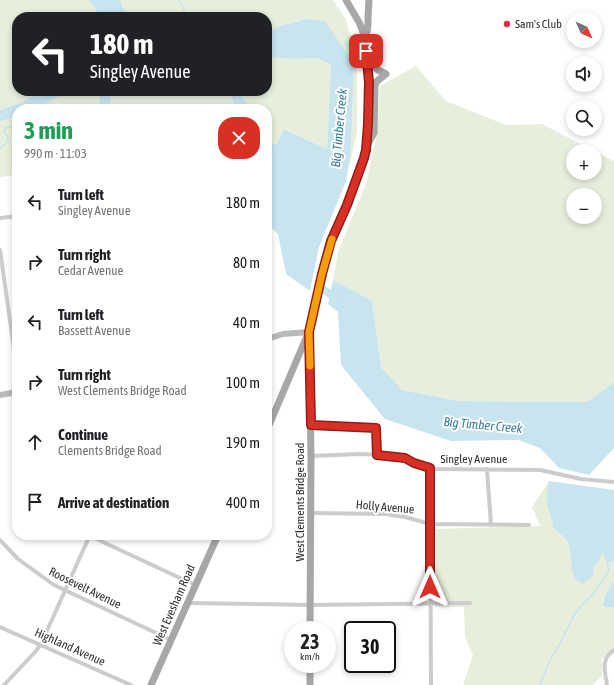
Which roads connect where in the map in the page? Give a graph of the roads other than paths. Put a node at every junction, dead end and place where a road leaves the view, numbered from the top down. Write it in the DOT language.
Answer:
graph roads {
  1 [pos="346,0"];
  2 [pos="369,0"];
  3 [pos="366,41"];
  4 [pos="367,61"];
  5 [pos="366,150"];
  6 [pos="12,217"];
  7 [pos="0,218"];
  8 [pos="0,250"];
  9 [pos="309,332"];
  10 [pos="12,335"];
  11 [pos="272,338"];
  12 [pos="310,363"];
  13 [pos="295,365"];
  14 [pos="12,393"];
  15 [pos="0,395"];
  16 [pos="272,418"];
  17 [pos="311,425"];
  18 [pos="377,455"];
  19 [pos="311,456"];
  20 [pos="430,468"];
  21 [pos="488,469"];
  22 [pos="614,482"];
  23 [pos="311,514"];
  24 [pos="430,524"];
  25 [pos="491,525"];
  26 [pos="529,525"];
  27 [pos="0,540"];
  28 [pos="88,540"];
  29 [pos="101,540"];
  30 [pos="216,540"];
  31 [pos="196,585"];
  32 [pos="65,591"];
  33 [pos="187,603"];
  34 [pos="430,603"];
  35 [pos="470,603"];
  36 [pos="310,605"];
  37 [pos="310,621"];
  38 [pos="0,627"];
  39 [pos="171,640"];
  40 [pos="41,644"];
  41 [pos="614,650"];
  42 [pos="310,673"];
  43 [pos="4,685"];
  44 [pos="131,685"];
  45 [pos="151,685"];
  46 [pos="310,685"];
  47 [pos="431,685"];
  48 [pos="606,685"];
  1 -- 3 [label="main road"];
  2 -- 3 [label="main road"];
  3 -- 4 [label="main road"];
  4 -- 5 [label="main road"];
  4 -- 5 [label="main road"];
  5 -- 9 [label="main road, West Clements Bridge Road"];
  6 -- 7 [label="street"];
  8 -- 10 [label="street"];
  9 -- 11 [label="street"];
  9 -- 12 [label="main road, West Clements Bridge Road"];
  9 -- 13 [label="main road"];
  12 -- 13 [label="main road"];
  12 -- 17 [label="main road, West Clements Bridge Road"];
  13 -- 16 [label="main road"];
  14 -- 15 [label="street"];
  17 -- 18 [label="street"];
  17 -- 19 [label="main road, West Clements Bridge Road"];
  18 -- 19 [label="street, Singley Avenue"];
  18 -- 20 [label="street, Singley Avenue"];
  19 -- 23 [label="main road, West Clements Bridge Road"];
  20 -- 21 [label="street, Singley Avenue"];
  20 -- 24 [label="street"];
  21 -- 22 [label="street, Singley Avenue"];
  21 -- 25 [label="street"];
  23 -- 24 [label="street, Holly Avenue"];
  23 -- 36 [label="main road, West Clements Bridge Road"];
  24 -- 25 [label="street, Holly Avenue"];
  24 -- 34 [label="street"];
  25 -- 26 [label="street, Holly Avenue"];
  27 -- 32 [label="street, Roosevelt Avenue"];
  28 -- 32 [label="street"];
  29 -- 31 [label="street"];
  30 -- 31 [label="main road, West Evesham Road"];
  31 -- 33 [label="main road, West Evesham Road"];
  32 -- 39 [label="street, Roosevelt Avenue"];
  32 -- 40 [label="street"];
  33 -- 36 [label="street"];
  33 -- 39 [label="main road, West Evesham Road"];
  34 -- 35 [label="street"];
  34 -- 36 [label="street"];
  34 -- 47 [label="street"];
  36 -- 37 [label="main road, West Clements Bridge Road"];
  38 -- 40 [label="street, Highland Avenue"];
  39 -- 45 [label="main road, West Evesham Road"];
  40 -- 43 [label="street"];
  40 -- 44 [label="street, Highland Avenue"];
  41 -- 48 [label="street"];
  42 -- 46 [label="main road"];
}
